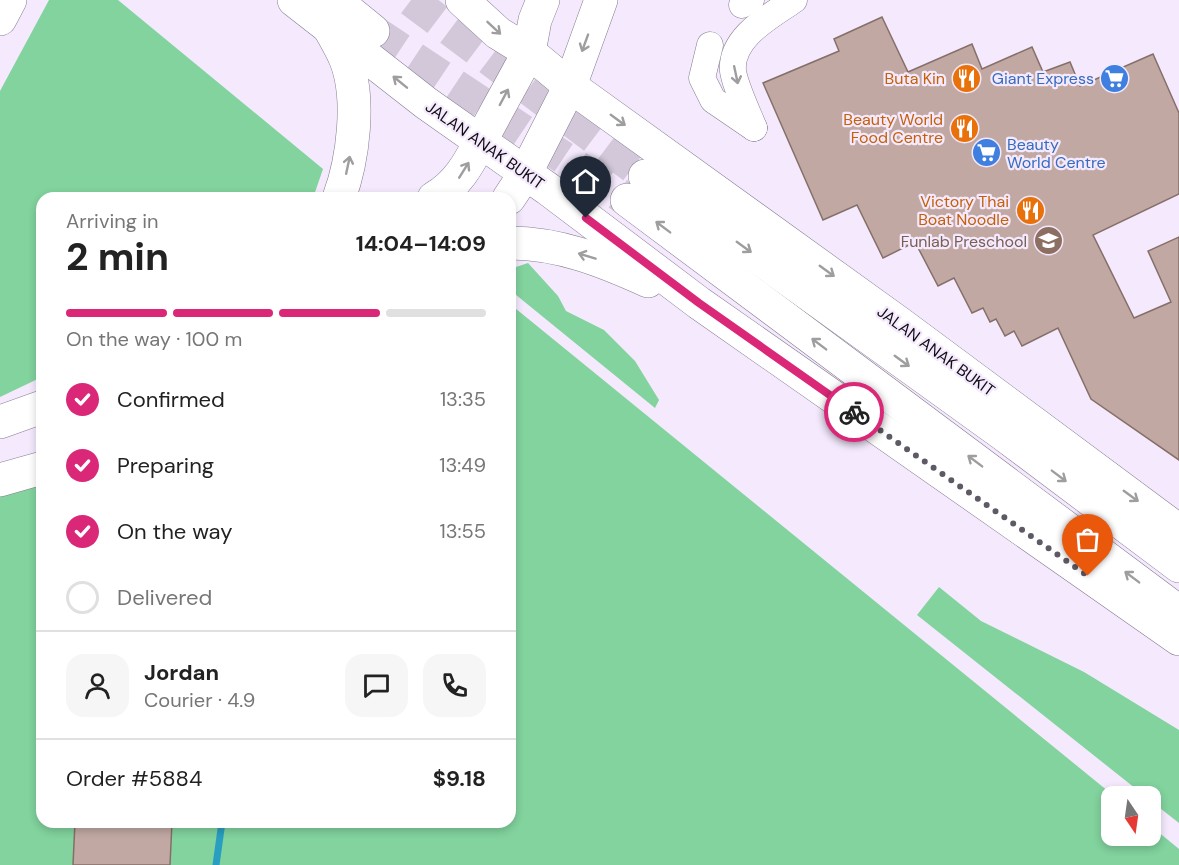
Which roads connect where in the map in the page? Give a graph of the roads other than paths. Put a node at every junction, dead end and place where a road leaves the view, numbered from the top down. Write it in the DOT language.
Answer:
graph roads {
  1 [pos="10,0"];
  2 [pos="294,0"];
  3 [pos="462,0"];
  4 [pos="543,0"];
  5 [pos="601,0"];
  6 [pos="794,0"];
  7 [pos="332,13"];
  8 [pos="0,19"];
  9 [pos="373,31"];
  10 [pos="710,45"];
  11 [pos="529,52"];
  12 [pos="570,86"];
  13 [pos="480,142"];
  14 [pos="517,186"];
  15 [pos="341,192"];
  16 [pos="443,192"];
  17 [pos="516,243"];
  18 [pos="699,303"];
  19 [pos="36,409"];
  20 [pos="0,422"];
  21 [pos="36,470"];
  22 [pos="0,480"];
  23 [pos="1179,531"];
  24 [pos="1179,566"];
  25 [pos="1179,612"];
  26 [pos="1179,639"];
  1 -- 8 [label="main road"];
  2 -- 7 [label="main road, JALAN ANAK BUKIT"];
  3 -- 11 [label="main road, JALAN ANAK BUKIT, one-way"];
  4 -- 11 [label="main road"];
  5 -- 12 [label="main road, one-way"];
  6 -- 10 [label="street, one-way"];
  7 -- 9 [label="main road, JALAN ANAK BUKIT"];
  13 -- 7 [label="main road, JALAN ANAK BUKIT, one-way"];
  15 -- 7 [label="main road, one-way"];
  11 -- 12 [label="main road, JALAN ANAK BUKIT"];
  13 -- 11 [label="main road, one-way"];
  12 -- 14 [label="main road"];
  12 -- 23 [label="main road, JALAN ANAK BUKIT, one-way"];
  13 -- 14 [label="main road, JALAN ANAK BUKIT"];
  16 -- 13 [label="main road, one-way"];
  14 -- 18 [label="main road, JALAN ANAK BUKIT"];
  18 -- 17 [label="main road, one-way"];
  18 -- 26 [label="main road, JALAN ANAK BUKIT"];
  19 -- 20 [label="main road"];
  21 -- 22 [label="main road"];
  25 -- 24 [label="main road, JALAN ANAK BUKIT, one-way"];
}
